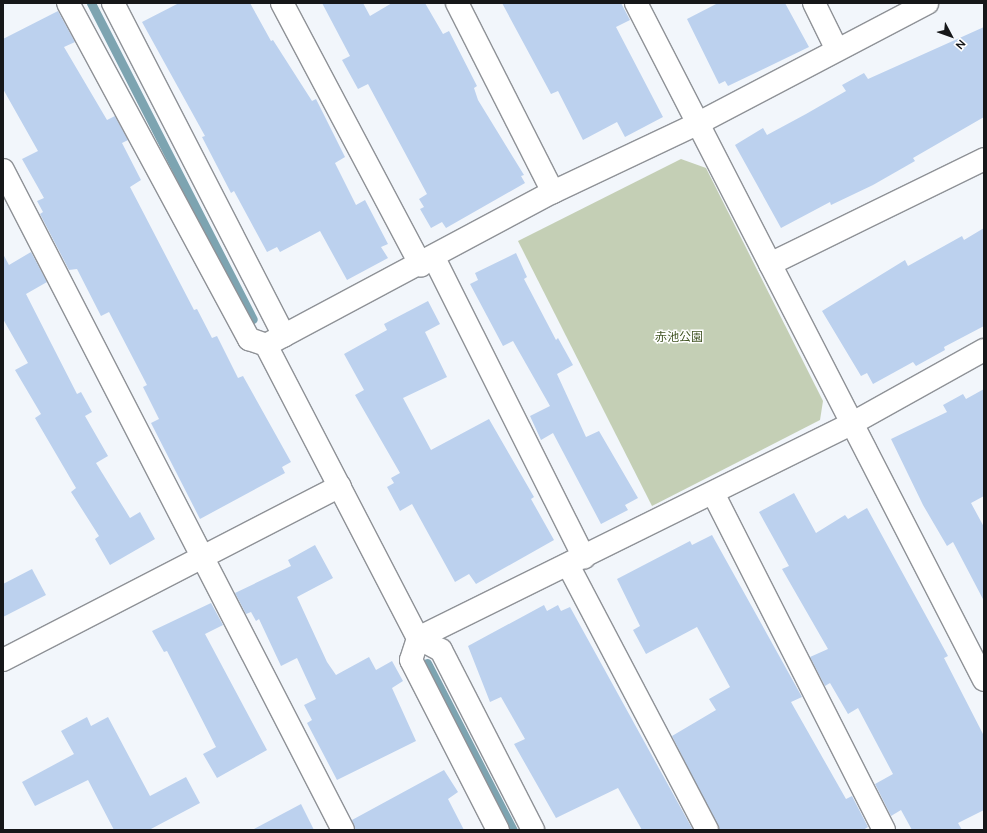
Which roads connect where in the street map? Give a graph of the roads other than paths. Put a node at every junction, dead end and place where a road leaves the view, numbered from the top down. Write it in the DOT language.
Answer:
graph roads {
  1 [pos="68,3"];
  2 [pos="113,3"];
  3 [pos="282,3"];
  4 [pos="457,3"];
  5 [pos="636,3"];
  6 [pos="814,3"];
  7 [pos="927,3"];
  8 [pos="837,50"];
  9 [pos="697,124"];
  10 [pos="984,159"];
  11 [pos="3,170"];
  12 [pos="553,192"];
  13 [pos="428,261"];
  14 [pos="770,264"];
  15 [pos="275,340"];
  16 [pos="984,350"];
  17 [pos="852,424"];
  18 [pos="340,486"];
  19 [pos="713,493"];
  20 [pos="199,556"];
  21 [pos="576,561"];
  22 [pos="418,638"];
  23 [pos="3,660"];
  24 [pos="984,680"];
  25 [pos="343,830"];
  26 [pos="498,830"];
  27 [pos="533,830"];
  28 [pos="708,830"];
  29 [pos="884,830"];
  1 -- 15 [label="street"];
  2 -- 15 [label="street"];
  3 -- 13 [label="street"];
  4 -- 12 [label="street"];
  5 -- 9 [label="street"];
  6 -- 8 [label="street"];
  7 -- 8 [label="street"];
  8 -- 9 [label="street"];
  9 -- 12 [label="street"];
  9 -- 14 [label="street"];
  10 -- 14 [label="street"];
  11 -- 20 [label="street"];
  12 -- 13 [label="street"];
  13 -- 15 [label="street"];
  13 -- 21 [label="street"];
  14 -- 17 [label="street"];
  15 -- 18 [label="street"];
  16 -- 17 [label="street"];
  17 -- 19 [label="street"];
  17 -- 24 [label="street"];
  18 -- 20 [label="street"];
  18 -- 22 [label="street"];
  19 -- 21 [label="street"];
  19 -- 29 [label="street"];
  20 -- 23 [label="street"];
  20 -- 25 [label="street"];
  21 -- 22 [label="street"];
  21 -- 28 [label="street"];
  22 -- 26 [label="street"];
  22 -- 27 [label="street"];
}
